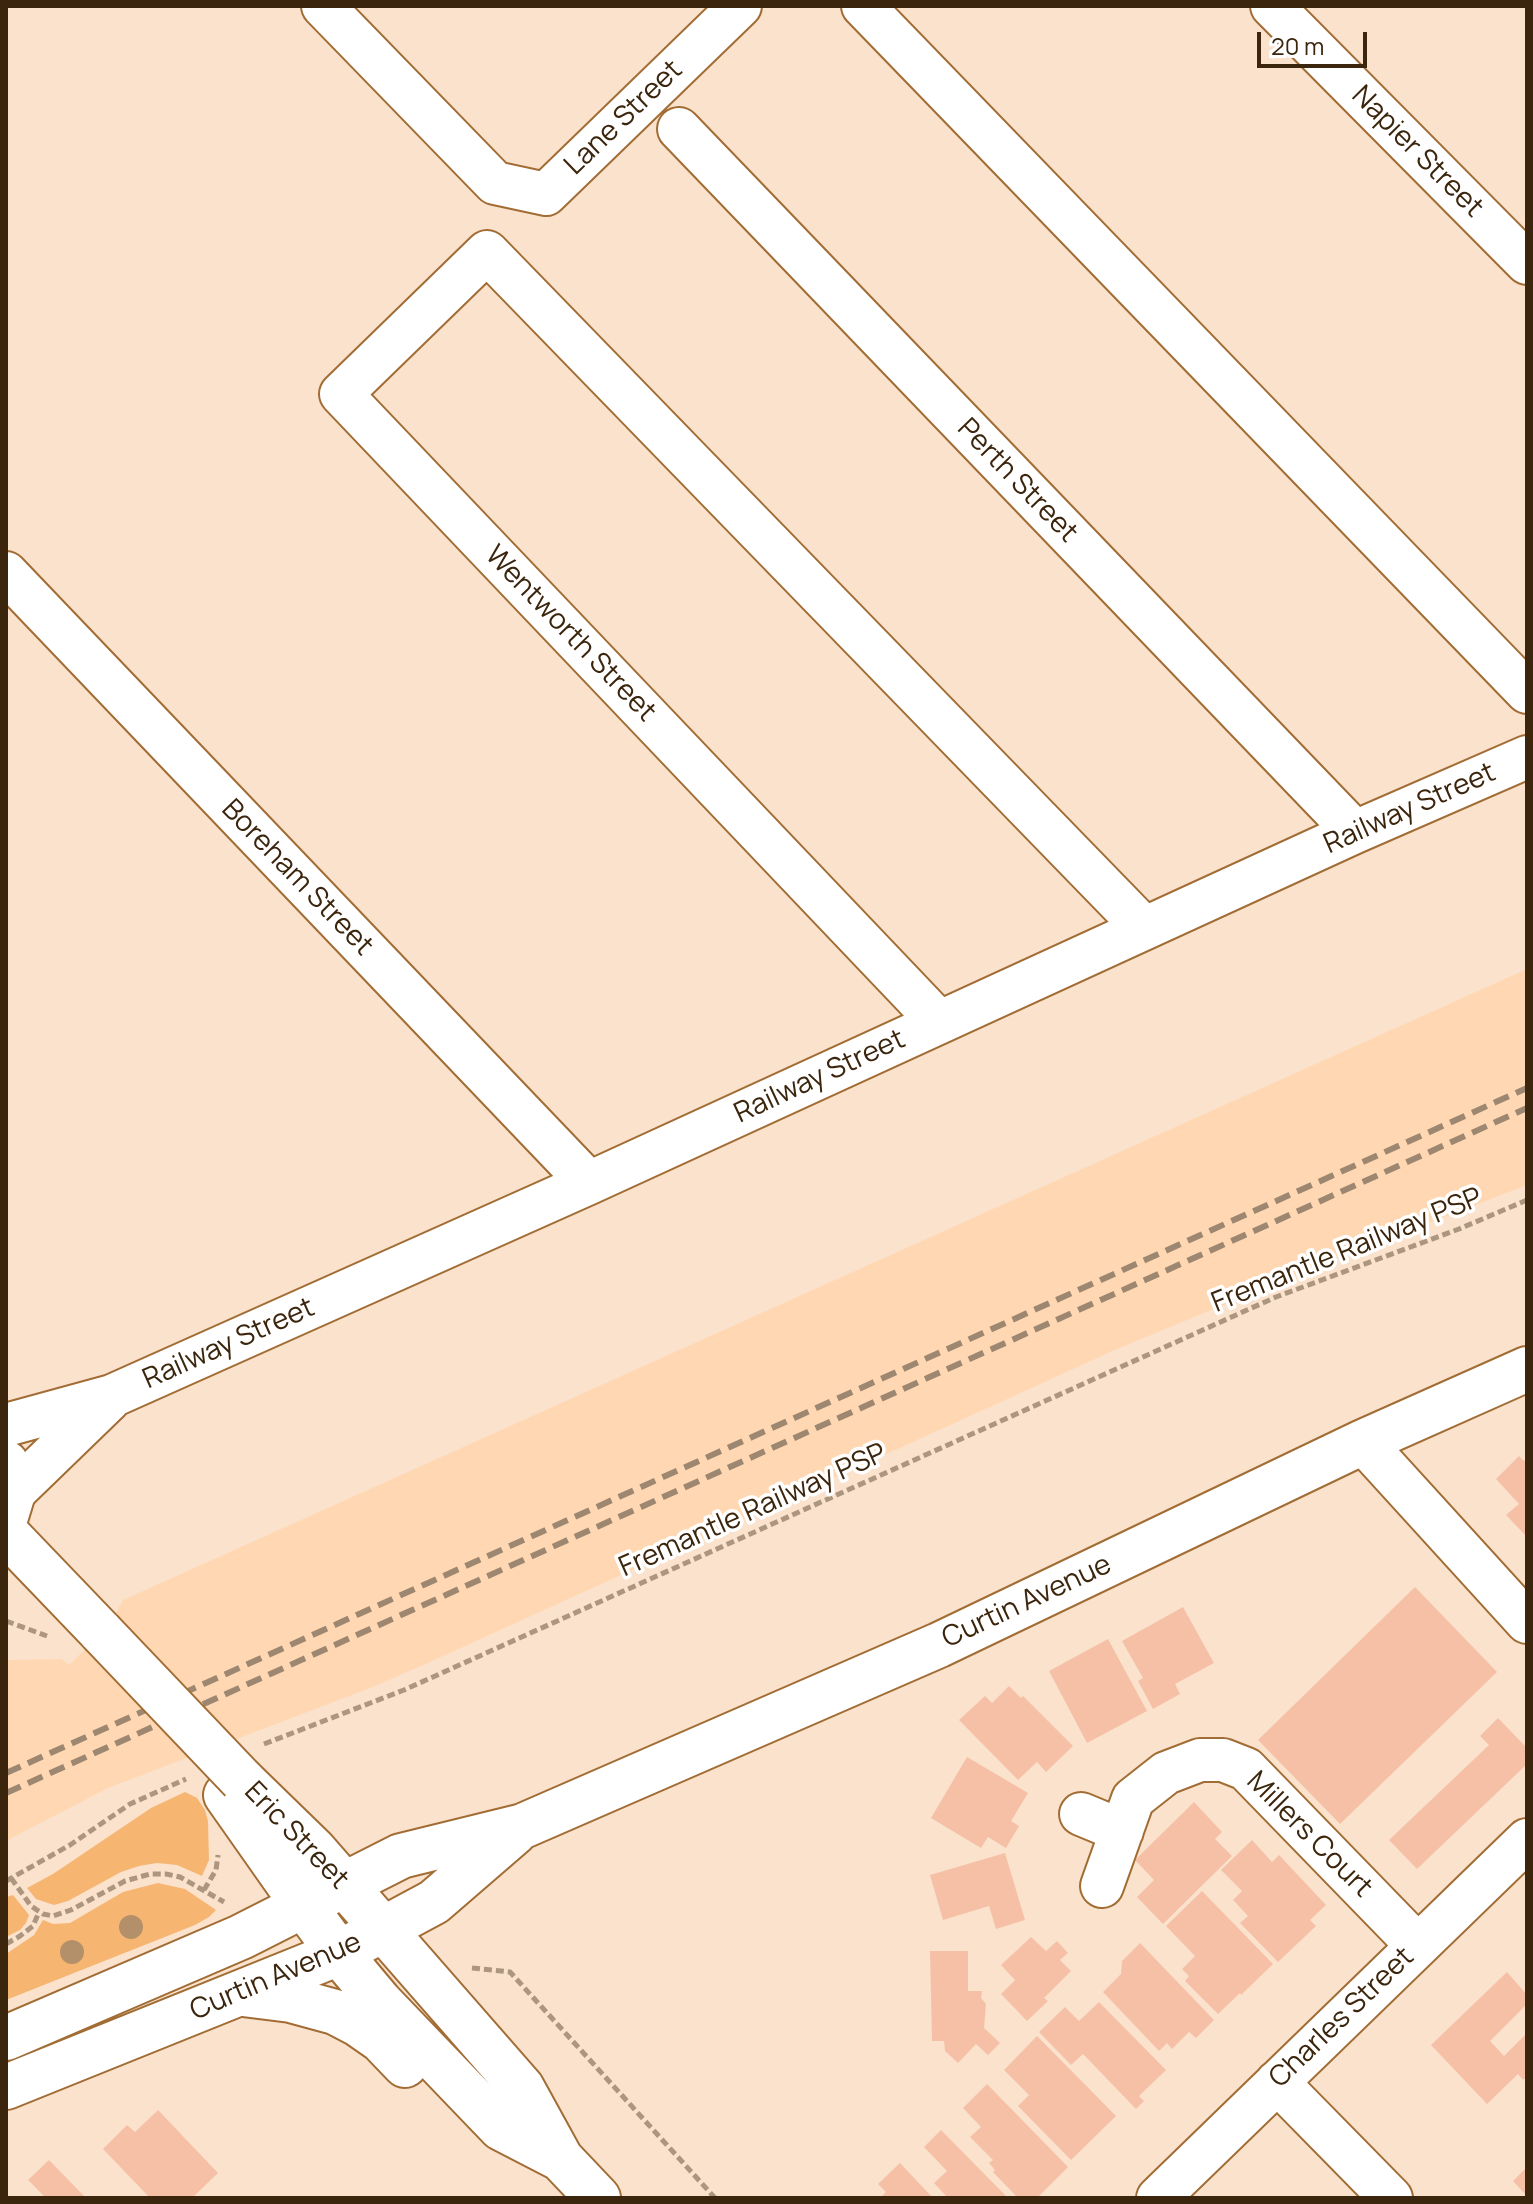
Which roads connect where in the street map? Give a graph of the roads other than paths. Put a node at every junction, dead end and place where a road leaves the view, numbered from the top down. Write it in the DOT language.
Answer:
graph roads {
  1 [pos="323,6"];
  2 [pos="740,6"];
  3 [pos="863,6"];
  4 [pos="1272,6"];
  5 [pos="679,129"];
  6 [pos="1527,263"];
  7 [pos="6,573"];
  8 [pos="1527,692"];
  9 [pos="1527,757"];
  10 [pos="1355,832"];
  11 [pos="1144,928"];
  12 [pos="939,1022"];
  13 [pos="589,1183"];
  14 [pos="1527,1369"];
  15 [pos="112,1396"];
  16 [pos="6,1425"];
  17 [pos="1363,1442"];
  18 [pos="8,1501"];
  19 [pos="6,1566"];
  20 [pos="1527,1622"];
  21 [pos="81,1642"];
  22 [pos="232,1773"];
  23 [pos="1081,1814"];
  24 [pos="523,1826"];
  25 [pos="1122,1831"];
  26 [pos="1527,1840"];
  27 [pos="344,1885"];
  28 [pos="1102,1886"];
  29 [pos="304,1906"];
  30 [pos="383,1930"];
  31 [pos="1417,1945"];
  32 [pos="339,1953"];
  33 [pos="239,1994"];
  34 [pos="6,2038"];
  35 [pos="1277,2082"];
  36 [pos="6,2087"];
  37 [pos="482,2108"];
  38 [pos="561,2159"];
  39 [pos="598,2198"];
  40 [pos="1158,2198"];
  41 [pos="1391,2198"];
  1 -- 2 [label="street, Lane Street"];
  3 -- 8 [label="street"];
  4 -- 6 [label="street, Napier Street"];
  5 -- 10 [label="street, Perth Street"];
  7 -- 13 [label="street, Boreham Street"];
  9 -- 10 [label="street, Railway Street"];
  10 -- 11 [label="street, Railway Street"];
  11 -- 12 [label="street, Railway Street"];
  11 -- 12 [label="street, Wentworth Street"];
  12 -- 13 [label="street, Railway Street"];
  13 -- 15 [label="street, Railway Street"];
  14 -- 17 [label="main road, Curtin Avenue"];
  15 -- 16 [label="street, Railway Street"];
  15 -- 18 [label="street, Railway Street"];
  17 -- 20 [label="street"];
  17 -- 24 [label="main road, Curtin Avenue"];
  18 -- 21 [label="main road, Eric Street"];
  19 -- 21 [label="main road, Eric Street"];
  21 -- 22 [label="main road, Eric Street"];
  22 -- 27 [label="main road, Eric Street"];
  22 -- 29 [label="main road, Eric Street"];
  23 -- 25 [label="street"];
  24 -- 27 [label="main road, Curtin Avenue"];
  24 -- 30 [label="main road, Curtin Avenue"];
  25 -- 28 [label="street, Millers Court"];
  25 -- 31 [label="street, Millers Court"];
  26 -- 31 [label="street, Charles Street"];
  27 -- 29 [label="main road, Curtin Avenue"];
  27 -- 30 [label="main road, Eric Street"];
  29 -- 32 [label="main road, Eric Street"];
  29 -- 34 [label="main road, Curtin Avenue"];
  30 -- 32 [label="main road, Curtin Avenue"];
  30 -- 38 [label="main road, Eric Street"];
  31 -- 35 [label="street, Charles Street"];
  32 -- 33 [label="main road, Curtin Avenue"];
  32 -- 37 [label="main road, Eric Street"];
  33 -- 36 [label="main road, Curtin Avenue"];
  33 -- 37 [label="main road"];
  35 -- 40 [label="street, Charles Street"];
  35 -- 41 [label="street"];
  37 -- 38 [label="main road, Eric Street"];
  38 -- 39 [label="main road, Eric Street"];
}
